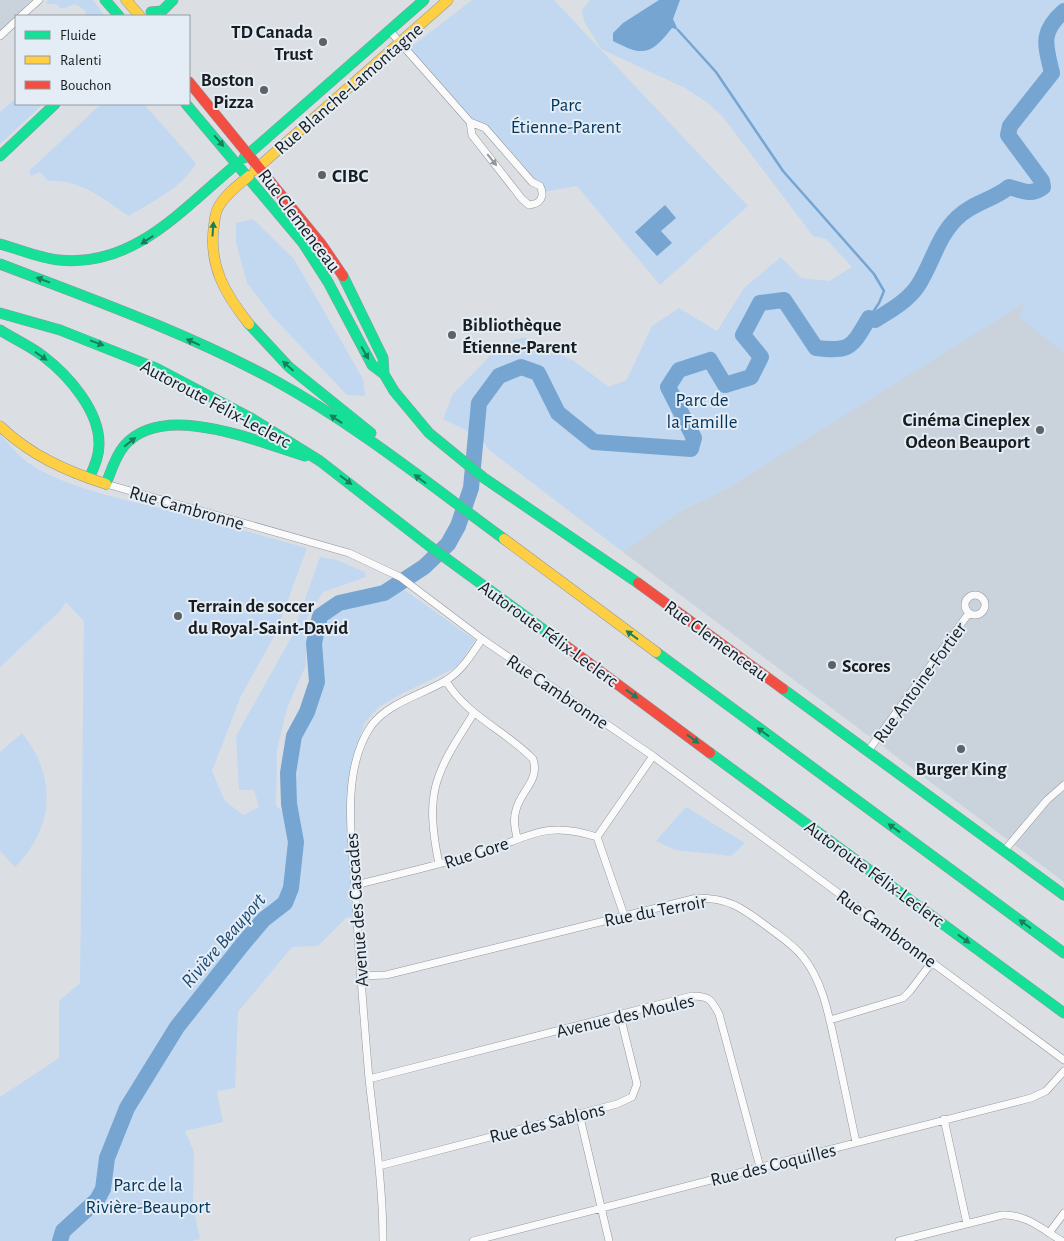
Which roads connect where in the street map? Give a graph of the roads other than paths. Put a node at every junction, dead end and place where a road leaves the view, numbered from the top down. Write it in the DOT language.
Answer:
graph roads {
  1 [pos="39,0"];
  2 [pos="105,0"];
  3 [pos="126,0"];
  4 [pos="153,0"];
  5 [pos="173,0"];
  6 [pos="424,0"];
  7 [pos="448,0"];
  8 [pos="149,14"];
  9 [pos="23,15"];
  10 [pos="117,15"];
  11 [pos="139,15"];
  12 [pos="15,22"];
  13 [pos="389,30"];
  14 [pos="0,36"];
  15 [pos="399,42"];
  16 [pos="190,83"];
  17 [pos="54,105"];
  18 [pos="187,105"];
  19 [pos="470,122"];
  20 [pos="249,154"];
  21 [pos="0,156"];
  22 [pos="238,163"];
  23 [pos="259,167"];
  24 [pos="249,176"];
  25 [pos="0,244"];
  26 [pos="0,264"];
  27 [pos="0,313"];
  28 [pos="0,330"];
  29 [pos="384,374"];
  30 [pos="0,426"];
  31 [pos="391,456"];
  32 [pos="320,460"];
  33 [pos="89,478"];
  34 [pos="106,484"];
  35 [pos="969,613"];
  36 [pos="482,639"];
  37 [pos="446,681"];
  38 [pos="474,713"];
  39 [pos="868,751"];
  40 [pos="653,756"];
  41 [pos="1064,785"];
  42 [pos="597,837"];
  43 [pos="517,838"];
  44 [pos="1004,851"];
  45 [pos="439,864"];
  46 [pos="355,884"];
  47 [pos="1064,895"];
  48 [pos="624,915"];
  49 [pos="1064,953"];
  50 [pos="932,962"];
  51 [pos="360,976"];
  52 [pos="1064,1013"];
  53 [pos="620,1015"];
  54 [pos="830,1020"];
  55 [pos="1064,1060"];
  56 [pos="1064,1071"];
  57 [pos="370,1079"];
  58 [pos="579,1113"];
  59 [pos="944,1120"];
  60 [pos="856,1142"];
  61 [pos="379,1166"];
  62 [pos="760,1167"];
  63 [pos="601,1208"];
  64 [pos="1064,1213"];
  65 [pos="967,1224"];
  66 [pos="1049,1233"];
  67 [pos="383,1241"];
  68 [pos="473,1241"];
  69 [pos="609,1241"];
  70 [pos="899,1241"];
  71 [pos="1062,1241"];
  1 -- 9 [label="street"];
  2 -- 10 [label="main road"];
  3 -- 11 [label="main road"];
  4 -- 8 [label="main road"];
  5 -- 8 [label="main road"];
  6 -- 13 [label="main road, Rue Blanche-Lamontagne"];
  7 -- 15 [label="main road, Rue Blanche-Lamontagne"];
  12 -- 14 [label="street"];
  13 -- 15 [label="street"];
  13 -- 20 [label="main road, Rue Blanche-Lamontagne"];
  15 -- 19 [label="street"];
  15 -- 23 [label="main road, Rue Blanche-Lamontagne"];
  16 -- 20 [label="main road, Rue Clemenceau"];
  17 -- 21 [label="main road"];
  18 -- 22 [label="main road, Rue Clemenceau, one-way"];
  19 -- 19 [label="street, one-way"];
  20 -- 22 [label="main road, Rue Blanche-Lamontagne"];
  20 -- 23 [label="main road, Rue Clemenceau"];
  22 -- 24 [label="main road, Rue Clemenceau"];
  22 -- 25 [label="main road, Rue Blanche-Lamontagne, one-way"];
  23 -- 24 [label="main road, Rue Blanche-Lamontagne"];
  23 -- 29 [label="main road, Rue Clemenceau"];
  24 -- 29 [label="main road, Rue Clemenceau, one-way"];
  31 -- 24 [label="main road, Rue Blanche-Lamontagne, one-way"];
  31 -- 26 [label="main road, one-way"];
  27 -- 32 [label="main road, Autoroute Félix-Leclerc, one-way"];
  28 -- 33 [label="main road, one-way"];
  29 -- 39 [label="main road, Rue Clemenceau"];
  30 -- 33 [label="main road, Rue Cambronne"];
  49 -- 31 [label="main road, one-way"];
  34 -- 32 [label="main road, one-way"];
  32 -- 52 [label="main road, Autoroute Félix-Leclerc, one-way"];
  33 -- 34 [label="main road, Rue Cambronne"];
  34 -- 36 [label="street, Rue Cambronne"];
  35 -- 39 [label="street, Rue Antoine-Fortier"];
  36 -- 37 [label="street, Avenue des Cascades"];
  36 -- 40 [label="street, Rue Cambronne"];
  37 -- 38 [label="street"];
  37 -- 46 [label="street, Avenue des Cascades"];
  38 -- 43 [label="street"];
  38 -- 45 [label="street"];
  39 -- 44 [label="main road, Rue Clemenceau"];
  40 -- 42 [label="street"];
  40 -- 50 [label="street, Rue Cambronne"];
  41 -- 44 [label="street"];
  42 -- 43 [label="street, Rue Gore"];
  42 -- 48 [label="street"];
  43 -- 45 [label="street, Rue Gore"];
  44 -- 47 [label="main road, Rue Clemenceau"];
  45 -- 46 [label="street, Rue Gore"];
  46 -- 51 [label="street, Avenue des Cascades"];
  48 -- 51 [label="street, Rue du Terroir"];
  48 -- 54 [label="street, Rue du Terroir"];
  50 -- 54 [label="street"];
  50 -- 55 [label="street, Rue Cambronne"];
  51 -- 57 [label="street, Avenue des Cascades"];
  53 -- 57 [label="street, Avenue des Moules"];
  53 -- 58 [label="street, Rue des Sablons"];
  53 -- 62 [label="street, Avenue des Moules"];
  54 -- 60 [label="street, Rue du Terroir"];
  56 -- 59 [label="street, Rue des Coquilles"];
  57 -- 61 [label="street, Avenue des Cascades"];
  58 -- 61 [label="street, Rue des Sablons"];
  58 -- 63 [label="street"];
  59 -- 60 [label="street, Rue des Coquilles"];
  59 -- 65 [label="street"];
  60 -- 62 [label="street, Rue des Coquilles"];
  61 -- 67 [label="street, Avenue des Cascades"];
  62 -- 63 [label="street, Rue des Coquilles"];
  63 -- 68 [label="street, Rue des Coquilles"];
  63 -- 69 [label="street"];
  64 -- 66 [label="street"];
  65 -- 66 [label="street"];
  65 -- 70 [label="street"];
  66 -- 71 [label="street"];
}
